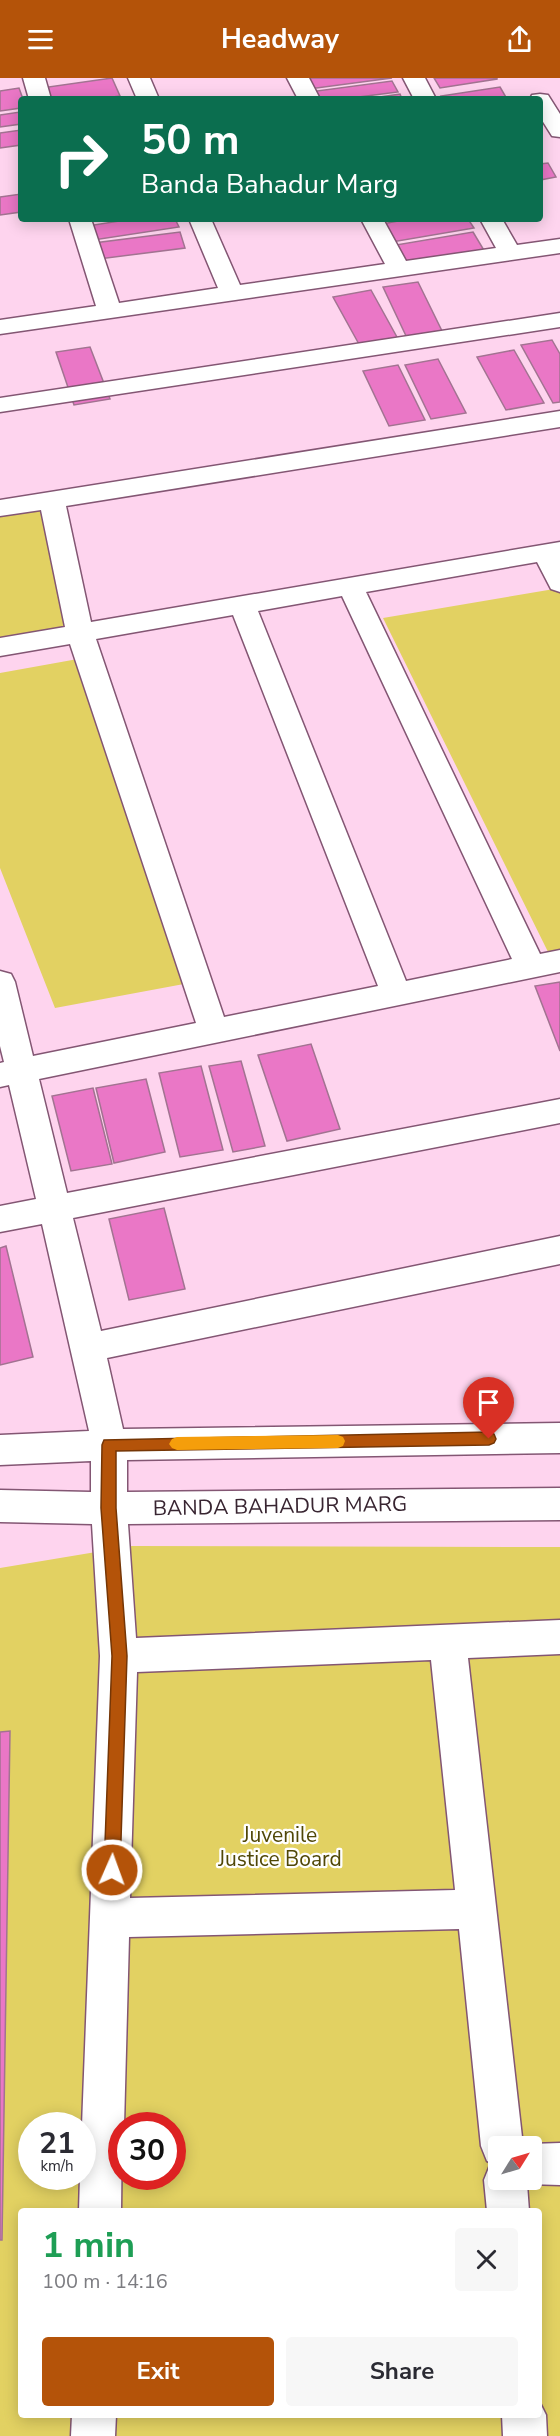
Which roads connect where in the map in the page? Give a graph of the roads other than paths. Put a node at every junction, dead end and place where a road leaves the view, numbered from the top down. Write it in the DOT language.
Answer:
graph roads {
  1 [pos="34,78"];
  2 [pos="139,78"];
  3 [pos="298,78"];
  4 [pos="414,78"];
  5 [pos="39,96"];
  6 [pos="147,96"];
  7 [pos="307,96"];
  8 [pos="423,96"];
  9 [pos="543,104"];
  10 [pos="560,131"];
  11 [pos="81,222"];
  12 [pos="201,222"];
  13 [pos="374,222"];
  14 [pos="493,222"];
  15 [pos="560,246"];
  16 [pos="510,254"];
  17 [pos="399,270"];
  18 [pos="232,294"];
  19 [pos="110,312"];
  20 [pos="560,320"];
  21 [pos="0,327"];
  22 [pos="0,405"];
  23 [pos="560,419"];
  24 [pos="52,500"];
  25 [pos="0,508"];
  26 [pos="552,552"];
  27 [pos="560,584"];
  28 [pos="350,586"];
  29 [pos="242,605"];
  30 [pos="80,633"];
  31 [pos="0,646"];
  32 [pos="546,964"];
  33 [pos="0,982"];
  34 [pos="396,994"];
  35 [pos="214,1032"];
  36 [pos="11,1073"];
  37 [pos="560,1111"];
  38 [pos="55,1208"];
  39 [pos="0,1219"];
  40 [pos="560,1250"];
  41 [pos="88,1348"];
  42 [pos="560,1437"];
  43 [pos="109,1445"];
  44 [pos="0,1450"];
  45 [pos="560,1504"];
  46 [pos="0,1506"];
  47 [pos="109,1508"];
  48 [pos="560,1637"];
  49 [pos="448,1641"];
  50 [pos="119,1656"];
  51 [pos="476,1909"];
  52 [pos="110,1918"];
  53 [pos="501,2136"];
  54 [pos="560,2164"];
  55 [pos="542,2165"];
  56 [pos="506,2190"];
  57 [pos="100,2208"];
  58 [pos="508,2208"];
  59 [pos="94,2418"];
  60 [pos="524,2418"];
  61 [pos="93,2436"];
  62 [pos="525,2436"];
  1 -- 5 [label="street"];
  2 -- 6 [label="street"];
  3 -- 7 [label="street"];
  4 -- 8 [label="street"];
  9 -- 10 [label="street"];
  11 -- 19 [label="street"];
  12 -- 18 [label="street"];
  13 -- 17 [label="street"];
  14 -- 16 [label="street"];
  15 -- 16 [label="street"];
  16 -- 17 [label="street"];
  17 -- 18 [label="street"];
  18 -- 19 [label="street"];
  19 -- 21 [label="street"];
  20 -- 22 [label="street"];
  23 -- 24 [label="street"];
  24 -- 25 [label="street"];
  24 -- 30 [label="street"];
  26 -- 27 [label="street"];
  26 -- 28 [label="street"];
  28 -- 29 [label="street"];
  28 -- 32 [label="street"];
  29 -- 30 [label="street"];
  29 -- 34 [label="street"];
  30 -- 31 [label="street"];
  30 -- 35 [label="street"];
  32 -- 34 [label="street"];
  33 -- 36 [label="street"];
  34 -- 35 [label="street"];
  35 -- 36 [label="street"];
  36 -- 38 [label="street"];
  37 -- 38 [label="street"];
  38 -- 39 [label="street"];
  38 -- 41 [label="street"];
  40 -- 41 [label="street"];
  41 -- 43 [label="street"];
  42 -- 43 [label="street"];
  43 -- 44 [label="street"];
  43 -- 47 [label="street"];
  45 -- 47 [label="street, BANDA BAHADUR MARG"];
  46 -- 47 [label="street, BANDA BAHADUR MARG"];
  47 -- 50 [label="street"];
  48 -- 49 [label="street"];
  49 -- 50 [label="street"];
  49 -- 51 [label="street"];
  50 -- 52 [label="street"];
  51 -- 52 [label="street"];
  51 -- 53 [label="street"];
  52 -- 57 [label="street"];
  54 -- 55 [label="street"];
  56 -- 58 [label="street"];
  59 -- 61 [label="street"];
  60 -- 62 [label="street"];
}
